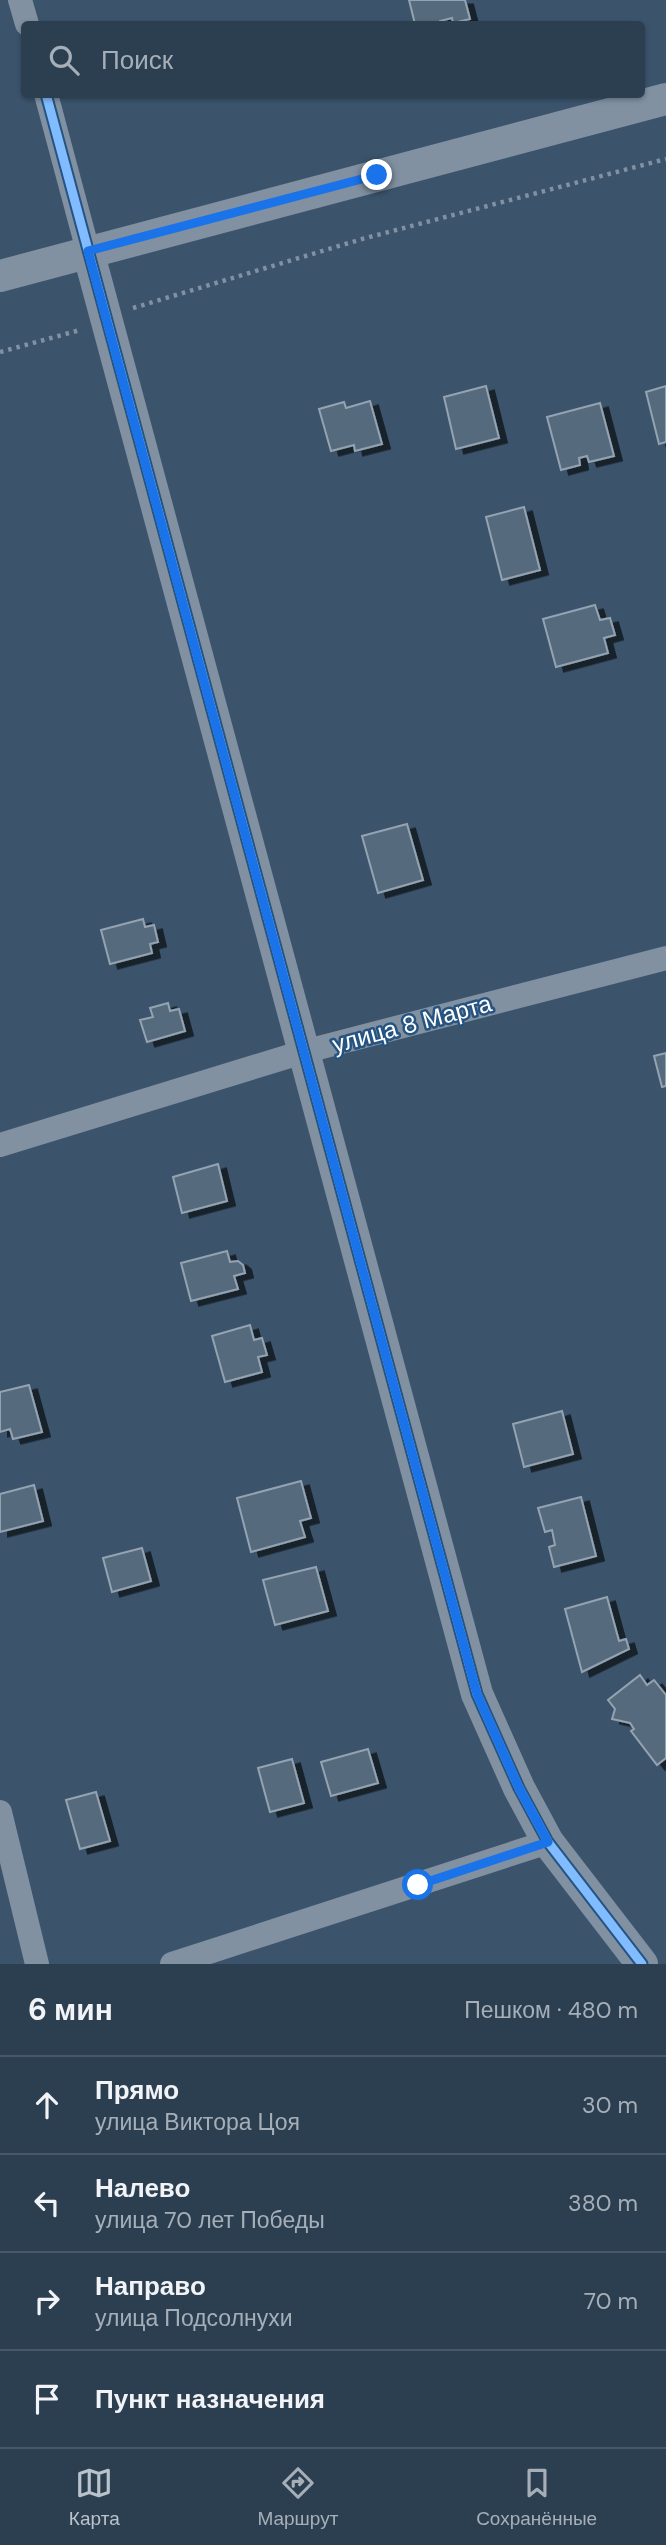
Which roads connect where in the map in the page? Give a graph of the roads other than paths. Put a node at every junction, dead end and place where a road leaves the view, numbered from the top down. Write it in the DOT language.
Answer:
graph roads {
  1 [pos="20,0"];
  2 [pos="26,21"];
  3 [pos="47,98"];
  4 [pos="666,99"];
  5 [pos="88,251"];
  6 [pos="0,276"];
  7 [pos="666,958"];
  8 [pos="303,1052"];
  9 [pos="0,1145"];
  10 [pos="0,1812"];
  11 [pos="548,1842"];
  12 [pos="179,1963"];
  13 [pos="37,1964"];
  14 [pos="642,1964"];
  1 -- 2 [label="street"];
  3 -- 5 [label="street"];
  4 -- 5 [label="street"];
  5 -- 6 [label="street"];
  5 -- 8 [label="street"];
  7 -- 8 [label="street, улица 8 Марта"];
  8 -- 9 [label="street, улица 8 Марта"];
  8 -- 11 [label="street"];
  10 -- 13 [label="street"];
  11 -- 12 [label="street"];
  11 -- 14 [label="street"];
}
